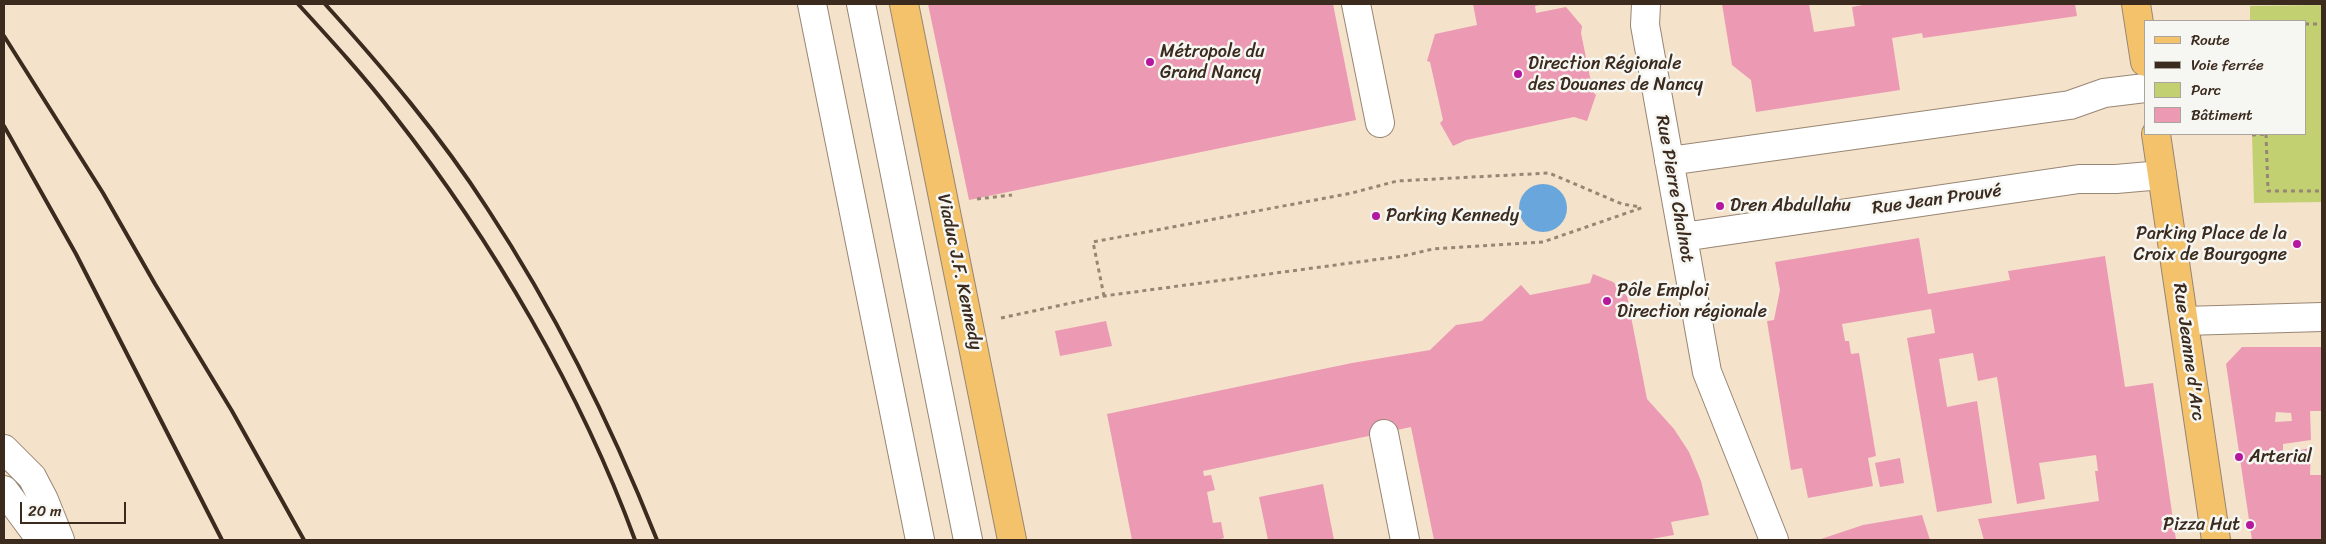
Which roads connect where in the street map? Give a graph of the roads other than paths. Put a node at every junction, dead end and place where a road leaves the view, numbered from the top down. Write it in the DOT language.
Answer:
graph roads {
  1 [pos="812,4"];
  2 [pos="861,4"];
  3 [pos="904,4"];
  4 [pos="1356,4"];
  5 [pos="1646,4"];
  6 [pos="2136,4"];
  7 [pos="2144,56"];
  8 [pos="2144,88"];
  9 [pos="1380,123"];
  10 [pos="2156,135"];
  11 [pos="1669,161"];
  12 [pos="2162,174"];
  13 [pos="1683,237"];
  14 [pos="2322,317"];
  15 [pos="2184,321"];
  16 [pos="1384,434"];
  17 [pos="4,449"];
  18 [pos="4,490"];
  19 [pos="41,540"];
  20 [pos="60,540"];
  21 [pos="920,540"];
  22 [pos="968,540"];
  23 [pos="1012,540"];
  24 [pos="1405,540"];
  25 [pos="1774,540"];
  26 [pos="2216,540"];
  1 -- 21 [label="street"];
  2 -- 22 [label="street"];
  3 -- 23 [label="main road, Viaduc J.F. Kennedy"];
  4 -- 9 [label="street"];
  5 -- 11 [label="street, Rue Pierre Chalnot"];
  6 -- 7 [label="main road"];
  8 -- 11 [label="street"];
  10 -- 12 [label="main road, Rue Jeanne d'Arc"];
  11 -- 13 [label="street, Rue Pierre Chalnot"];
  12 -- 13 [label="street, Rue Jean Prouvé"];
  12 -- 15 [label="main road, Rue Jeanne d'Arc"];
  13 -- 25 [label="street, Rue Pierre Chalnot"];
  14 -- 15 [label="street"];
  15 -- 26 [label="main road, Rue Jeanne d'Arc"];
  16 -- 24 [label="street"];
  17 -- 20 [label="street"];
  18 -- 19 [label="street"];
}
